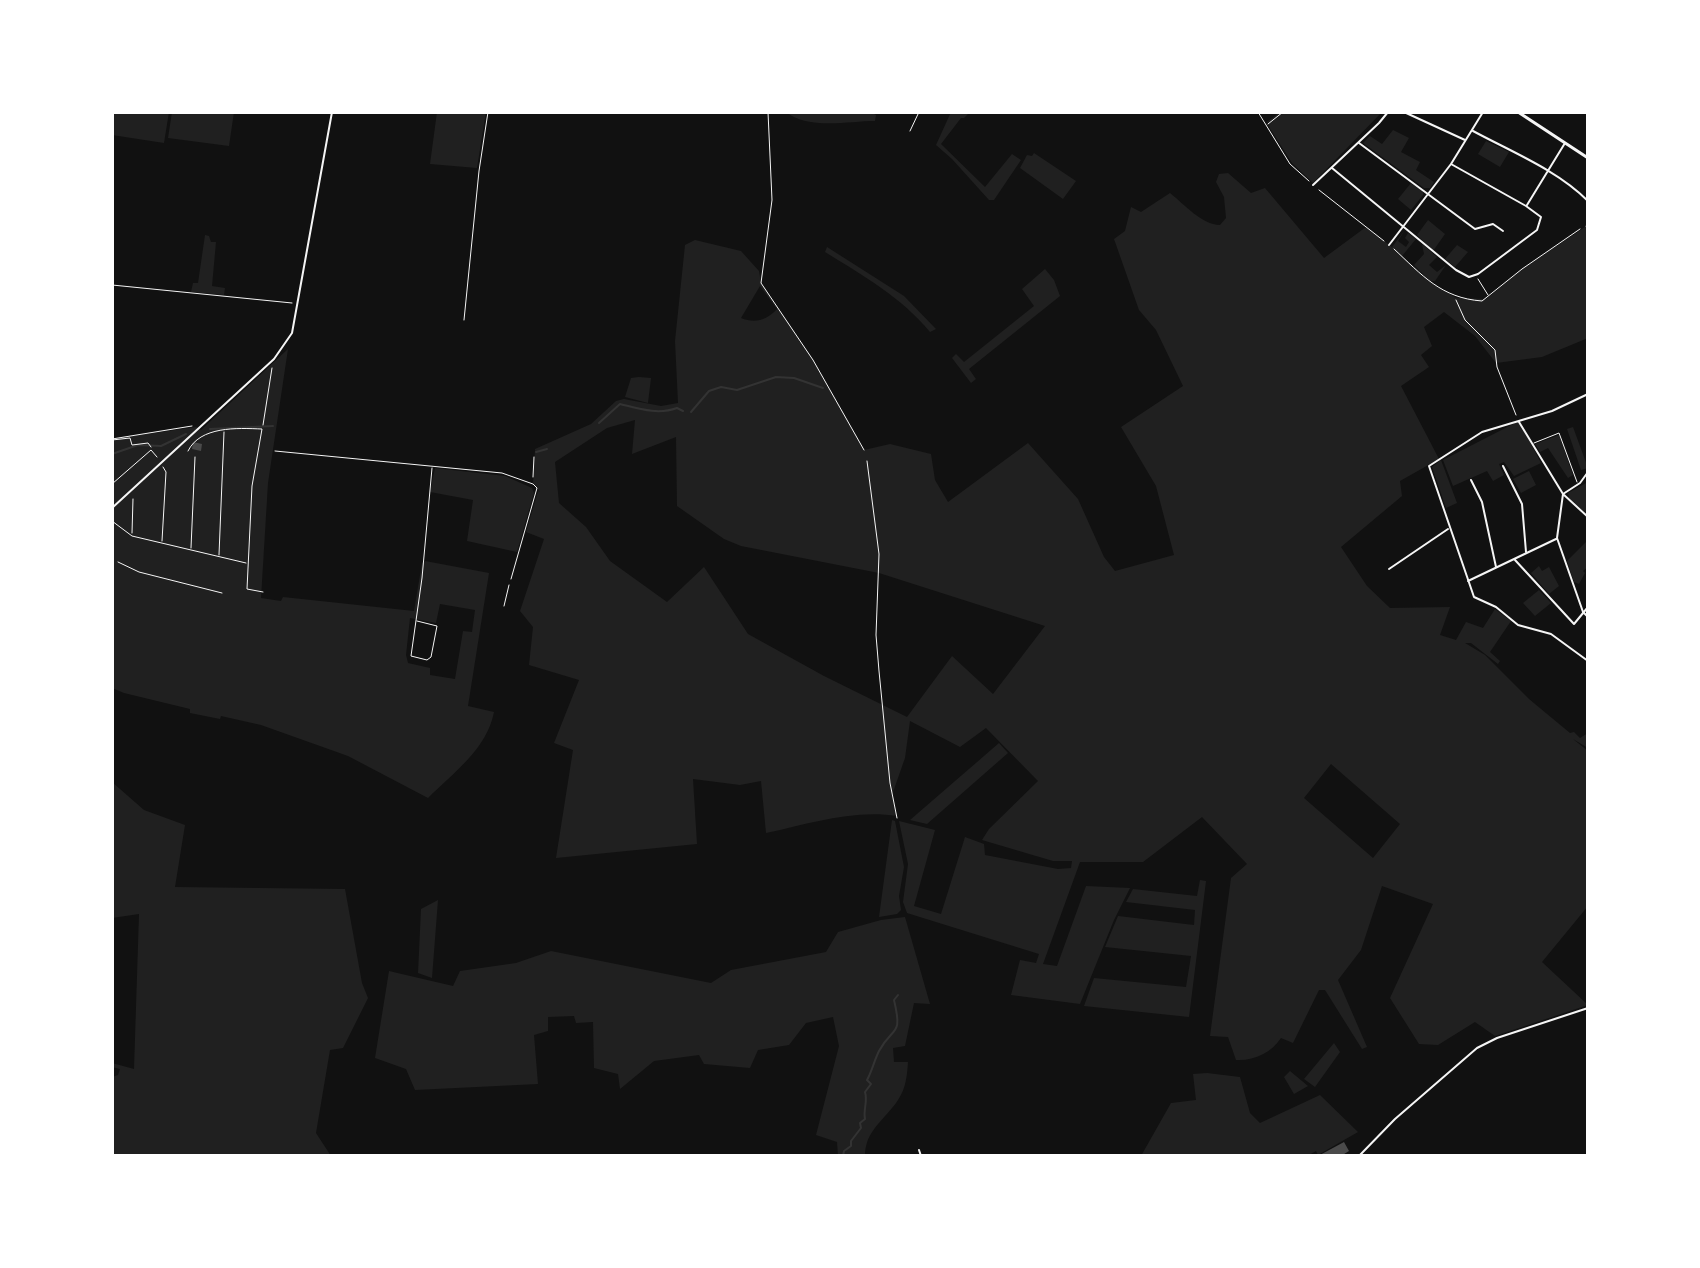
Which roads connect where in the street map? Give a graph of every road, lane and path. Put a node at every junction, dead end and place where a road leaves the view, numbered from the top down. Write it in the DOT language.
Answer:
graph roads {
  1 [pos="332,112"];
  2 [pos="488,112"];
  3 [pos="768,112"];
  4 [pos="919,112"];
  5 [pos="1283,112"];
  6 [pos="1388,112"];
  7 [pos="1404,112"];
  8 [pos="1483,112"];
  9 [pos="1518,112"];
  10 [pos="1266,125"];
  11 [pos="910,131"];
  12 [pos="1472,131"];
  13 [pos="1466,140"];
  14 [pos="1359,143"];
  15 [pos="1565,143"];
  16 [pos="1588,158"];
  17 [pos="1451,164"];
  18 [pos="1332,168"];
  19 [pos="1548,172"];
  20 [pos="1313,185"];
  21 [pos="1427,193"];
  22 [pos="1588,201"];
  23 [pos="1526,206"];
  24 [pos="1404,225"];
  25 [pos="1503,231"];
  26 [pos="1389,245"];
  27 [pos="1475,275"];
  28 [pos="112,285"];
  29 [pos="1490,297"];
  30 [pos="1456,298"];
  31 [pos="296,304"];
  32 [pos="464,320"];
  33 [pos="274,359"];
  34 [pos="1588,394"];
  35 [pos="1519,421"];
  36 [pos="263,425"];
  37 [pos="198,429"];
  38 [pos="224,430"];
  39 [pos="112,439"];
  40 [pos="1532,444"];
  41 [pos="151,447"];
  42 [pos="864,450"];
  43 [pos="188,451"];
  44 [pos="275,451"];
  45 [pos="195,457"];
  46 [pos="534,457"];
  47 [pos="867,461"];
  48 [pos="161,463"];
  49 [pos="432,466"];
  50 [pos="1503,466"];
  51 [pos="1588,472"];
  52 [pos="1471,480"];
  53 [pos="112,484"];
  54 [pos="533,484"];
  55 [pos="1577,484"];
  56 [pos="128,493"];
  57 [pos="1563,494"];
  58 [pos="112,508"];
  59 [pos="1588,517"];
  60 [pos="112,521"];
  61 [pos="1449,529"];
  62 [pos="132,536"];
  63 [pos="1557,538"];
  64 [pos="161,543"];
  65 [pos="191,550"];
  66 [pos="1526,553"];
  67 [pos="219,557"];
  68 [pos="1515,560"];
  69 [pos="118,562"];
  70 [pos="248,564"];
  71 [pos="1497,568"];
  72 [pos="1389,569"];
  73 [pos="511,579"];
  74 [pos="1467,582"];
  75 [pos="263,592"];
  76 [pos="222,593"];
  77 [pos="504,606"];
  78 [pos="1588,607"];
  79 [pos="1583,612"];
  80 [pos="1588,617"];
  81 [pos="417,621"];
  82 [pos="1588,661"];
  83 [pos="897,818"];
  84 [pos="1588,1008"];
  85 [pos="919,1150"];
  86 [pos="921,1156"];
  87 [pos="1359,1156"];
  1 -- 31 [label="street"];
  2 -- 32 [label="path"];
  3 -- 42 [label="path"];
  4 -- 11 [label="path"];
  5 -- 10 [label="path"];
  6 -- 14 [label="street"];
  7 -- 13 [label="street"];
  8 -- 12 [label="street"];
  9 -- 15 [label="main road"];
  12 -- 13 [label="street"];
  12 -- 19 [label="street"];
  13 -- 17 [label="street"];
  14 -- 18 [label="street"];
  14 -- 21 [label="street"];
  15 -- 16 [label="main road"];
  15 -- 19 [label="street"];
  17 -- 21 [label="street"];
  17 -- 23 [label="street"];
  18 -- 20 [label="street"];
  18 -- 24 [label="street"];
  19 -- 22 [label="street"];
  19 -- 23 [label="street"];
  21 -- 24 [label="street"];
  21 -- 25 [label="street"];
  23 -- 27 [label="street"];
  24 -- 26 [label="street"];
  24 -- 27 [label="street"];
  27 -- 29 [label="path"];
  28 -- 31 [label="path"];
  30 -- 35 [label="path"];
  31 -- 33 [label="street"];
  33 -- 36 [label="path"];
  33 -- 37 [label="street"];
  34 -- 35 [label="street"];
  35 -- 40 [label="street"];
  35 -- 61 [label="street"];
  37 -- 39 [label="path"];
  37 -- 48 [label="street"];
  38 -- 43 [label="path"];
  38 -- 67 [label="path"];
  38 -- 70 [label="path"];
  39 -- 41 [label="path"];
  40 -- 55 [label="lane"];
  40 -- 57 [label="street"];
  41 -- 48 [label="path"];
  41 -- 53 [label="path"];
  44 -- 49 [label="lane"];
  45 -- 65 [label="path"];
  46 -- 54 [label="path"];
  47 -- 83 [label="path"];
  48 -- 56 [label="street"];
  48 -- 64 [label="path"];
  49 -- 54 [label="lane"];
  49 -- 81 [label="lane"];
  50 -- 66 [label="street"];
  51 -- 55 [label="street"];
  52 -- 71 [label="street"];
  54 -- 73 [label="lane"];
  55 -- 57 [label="street"];
  56 -- 58 [label="street"];
  56 -- 62 [label="path"];
  57 -- 59 [label="street"];
  57 -- 63 [label="street"];
  60 -- 62 [label="path"];
  61 -- 72 [label="street"];
  61 -- 74 [label="street"];
  62 -- 64 [label="path"];
  63 -- 66 [label="street"];
  63 -- 79 [label="street"];
  64 -- 65 [label="path"];
  65 -- 67 [label="path"];
  66 -- 68 [label="street"];
  67 -- 70 [label="path"];
  68 -- 71 [label="street"];
  68 -- 79 [label="street"];
  69 -- 76 [label="path"];
  70 -- 75 [label="path"];
  71 -- 74 [label="street"];
  73 -- 77 [label="path"];
  74 -- 82 [label="street"];
  78 -- 79 [label="street"];
  79 -- 80 [label="street"];
  81 -- 81 [label="lane"];
  84 -- 87 [label="street"];
  85 -- 86 [label="street"];
}
